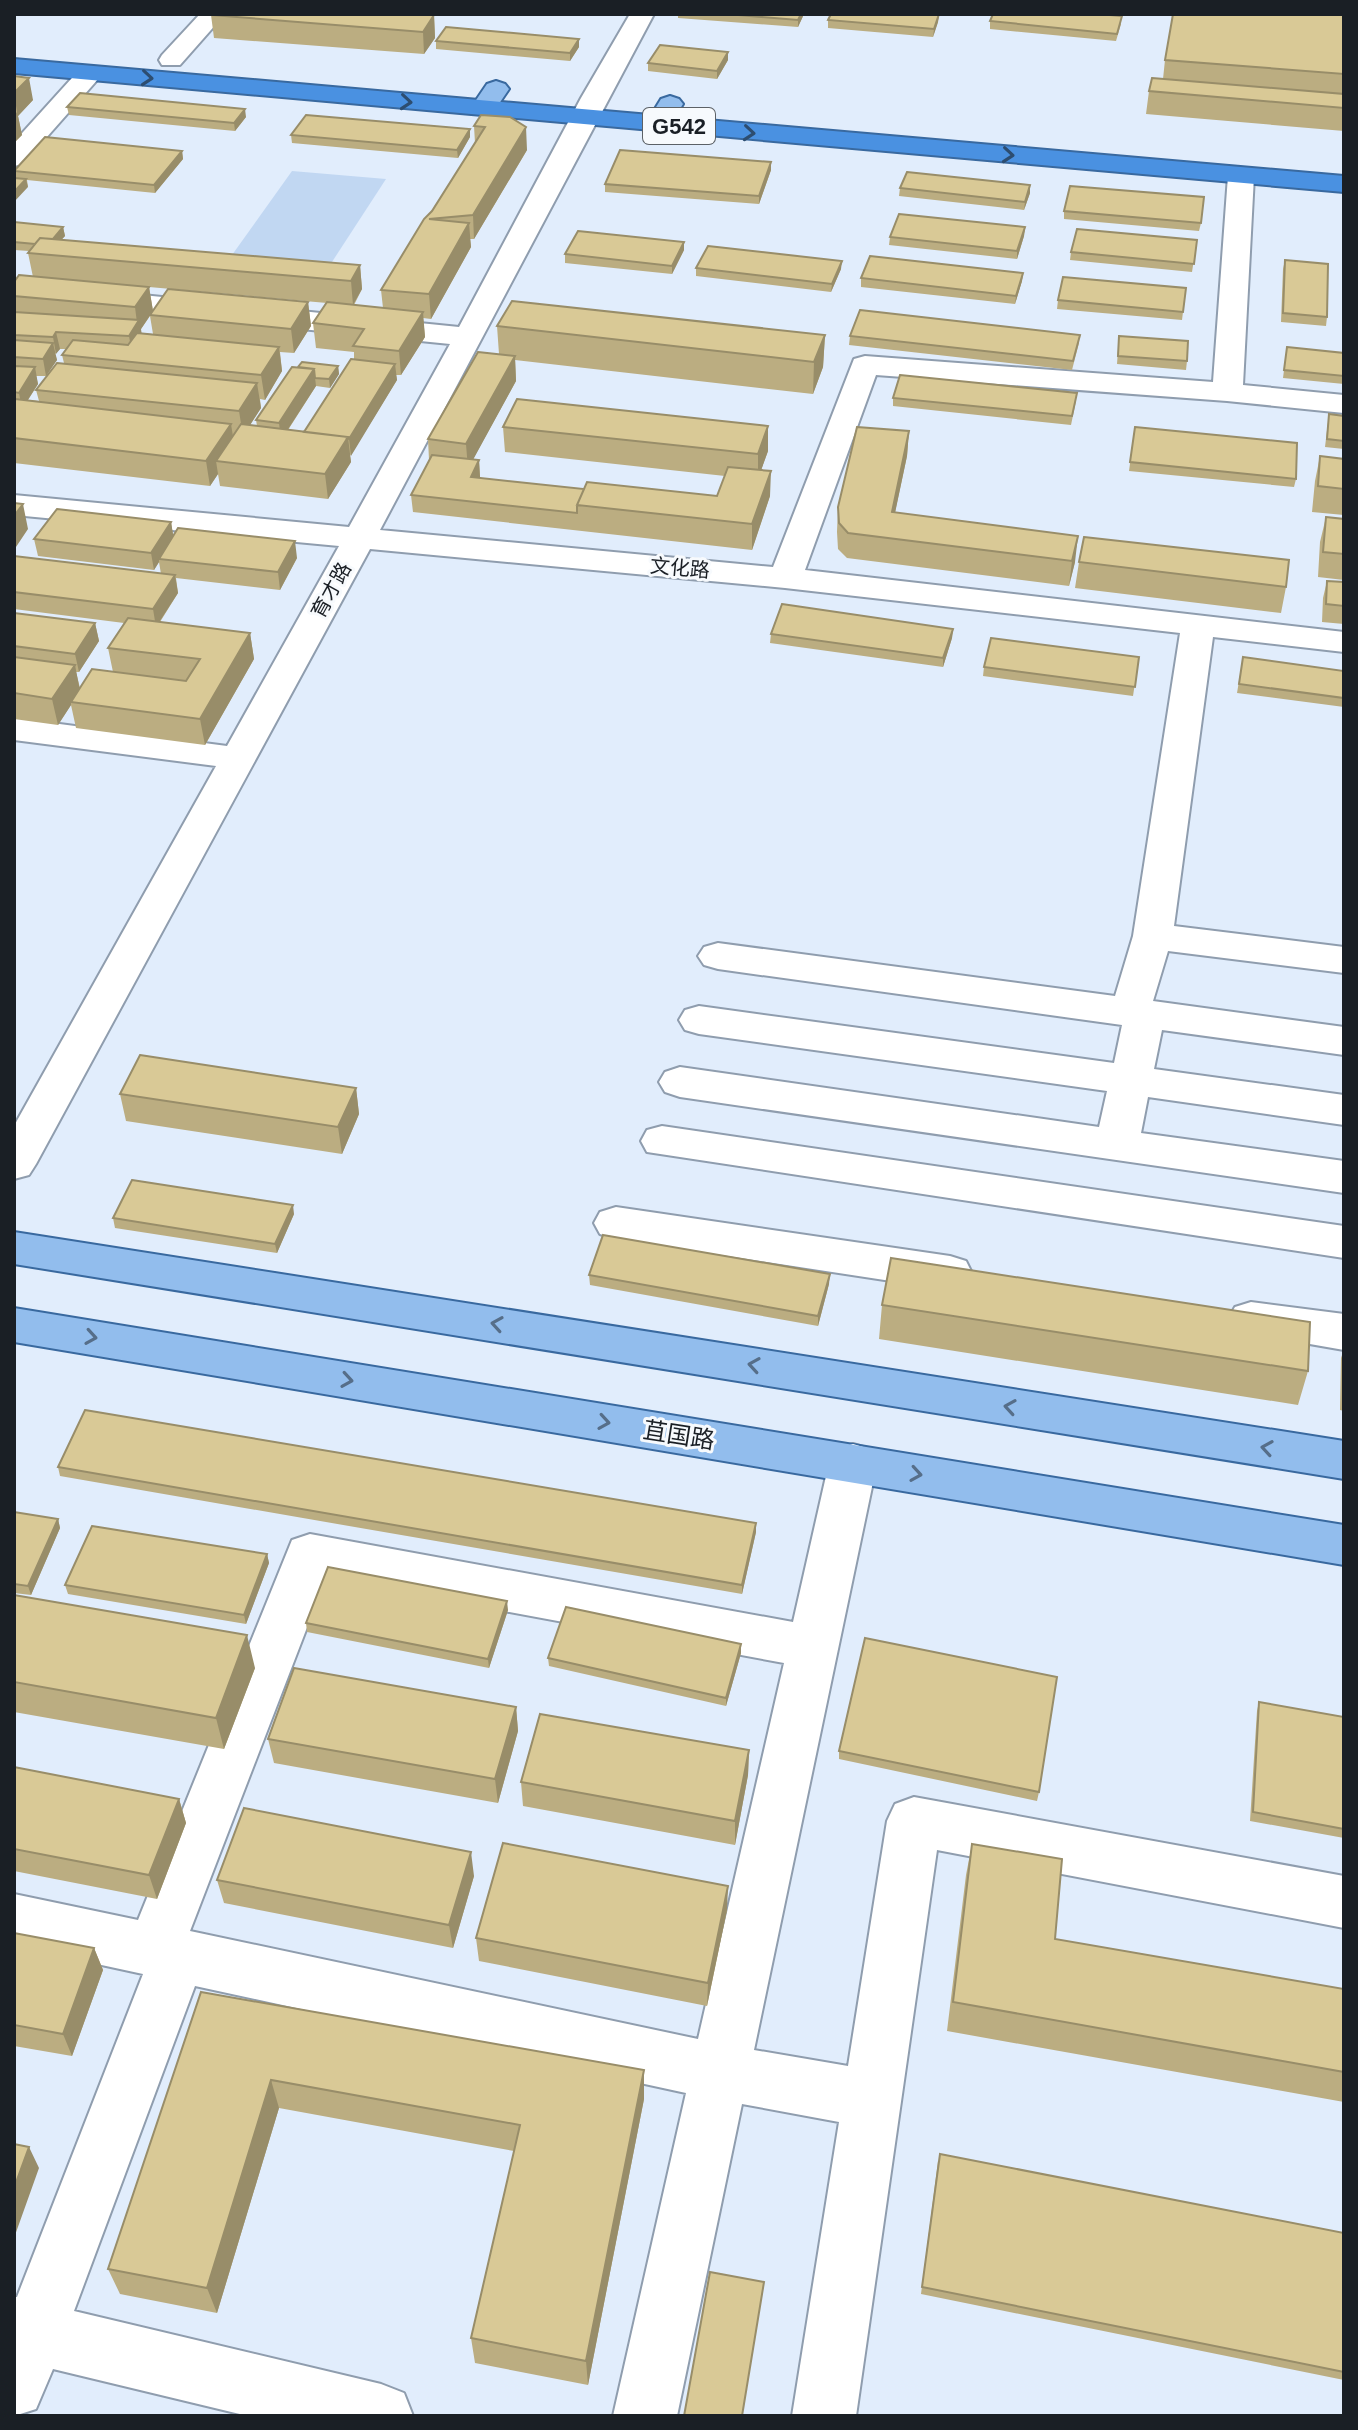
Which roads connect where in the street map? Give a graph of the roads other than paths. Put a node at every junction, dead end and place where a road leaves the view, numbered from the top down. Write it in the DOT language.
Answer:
graph roads {
  1 [pos="213,14"];
  2 [pos="642,14"];
  3 [pos="14,45"];
  4 [pos="171,60"];
  5 [pos="14,66"];
  6 [pos="90,73"];
  7 [pos="490,99"];
  8 [pos="590,108"];
  9 [pos="664,114"];
  10 [pos="14,125"];
  11 [pos="41,127"];
  12 [pos="1109,138"];
  13 [pos="14,158"];
  14 [pos="1241,176"];
  15 [pos="1344,184"];
  16 [pos="16,293"];
  17 [pos="467,337"];
  18 [pos="1227,392"];
  19 [pos="1344,404"];
  20 [pos="14,505"];
  21 [pos="359,538"];
  22 [pos="785,578"];
  23 [pos="1198,625"];
  24 [pos="1344,642"];
  25 [pos="14,729"];
  26 [pos="238,758"];
  27 [pos="1153,936"];
  28 [pos="718,956"];
  29 [pos="1344,960"];
  30 [pos="1137,1013"];
  31 [pos="699,1020"];
  32 [pos="1344,1041"];
  33 [pos="1130,1080"];
  34 [pos="680,1082"];
  35 [pos="1344,1110"];
  36 [pos="662,1141"];
  37 [pos="1117,1144"];
  38 [pos="14,1164"];
  39 [pos="1344,1177"];
  40 [pos="616,1223"];
  41 [pos="1344,1242"];
  42 [pos="14,1248"];
  43 [pos="988,1279"];
  44 [pos="1205,1311"];
  45 [pos="14,1325"];
  46 [pos="1344,1332"];
  47 [pos="1344,1460"];
  48 [pos="853,1463"];
  49 [pos="1344,1545"];
  50 [pos="813,1647"];
  51 [pos="1344,1902"];
  52 [pos="14,1920"];
  53 [pos="167,1952"];
  54 [pos="721,2072"];
  55 [pos="872,2099"];
  56 [pos="21,2349"];
  57 [pos="381,2416"];
  58 [pos="645,2416"];
  59 [pos="824,2416"];
  1 -- 4 [label="street"];
  2 -- 8 [label="street, 育才路"];
  3 -- 4 [label="highway, G542"];
  4 -- 7 [label="highway, G542"];
  5 -- 6 [label="highway, G542"];
  6 -- 7 [label="highway, G542, one-way"];
  6 -- 11 [label="street"];
  7 -- 8 [label="highway, G542"];
  8 -- 9 [label="highway, G542"];
  8 -- 17 [label="street, 育才路"];
  9 -- 12 [label="highway, G542"];
  9 -- 14 [label="highway, G542, one-way"];
  10 -- 11 [label="street"];
  11 -- 13 [label="street"];
  14 -- 15 [label="highway, G542"];
  14 -- 18 [label="street"];
  16 -- 17 [label="street"];
  17 -- 21 [label="street, 育才路"];
  18 -- 19 [label="street"];
  18 -- 22 [label="street"];
  20 -- 21 [label="street, 文化路"];
  21 -- 22 [label="street, 文化路"];
  21 -- 26 [label="street, 育才路"];
  22 -- 23 [label="street, 文化路"];
  23 -- 24 [label="street, 文化路"];
  23 -- 27 [label="street"];
  25 -- 26 [label="street"];
  26 -- 38 [label="street, 育才路"];
  27 -- 29 [label="street"];
  27 -- 30 [label="street"];
  28 -- 30 [label="street"];
  30 -- 32 [label="street"];
  30 -- 33 [label="street"];
  31 -- 33 [label="street"];
  33 -- 35 [label="street"];
  33 -- 37 [label="street"];
  34 -- 37 [label="street"];
  36 -- 41 [label="street"];
  37 -- 39 [label="street"];
  40 -- 43 [label="street"];
  47 -- 42 [label="main road, one-way"];
  44 -- 46 [label="street"];
  45 -- 48 [label="main road, 苴国路, one-way"];
  48 -- 49 [label="main road, 苴国路, one-way"];
  48 -- 50 [label="street"];
  50 -- 53 [label="street"];
  50 -- 54 [label="street"];
  51 -- 55 [label="street"];
  52 -- 53 [label="street"];
  53 -- 54 [label="street"];
  53 -- 56 [label="street"];
  54 -- 55 [label="street"];
  54 -- 58 [label="street"];
  55 -- 59 [label="street"];
  56 -- 57 [label="street"];
}
